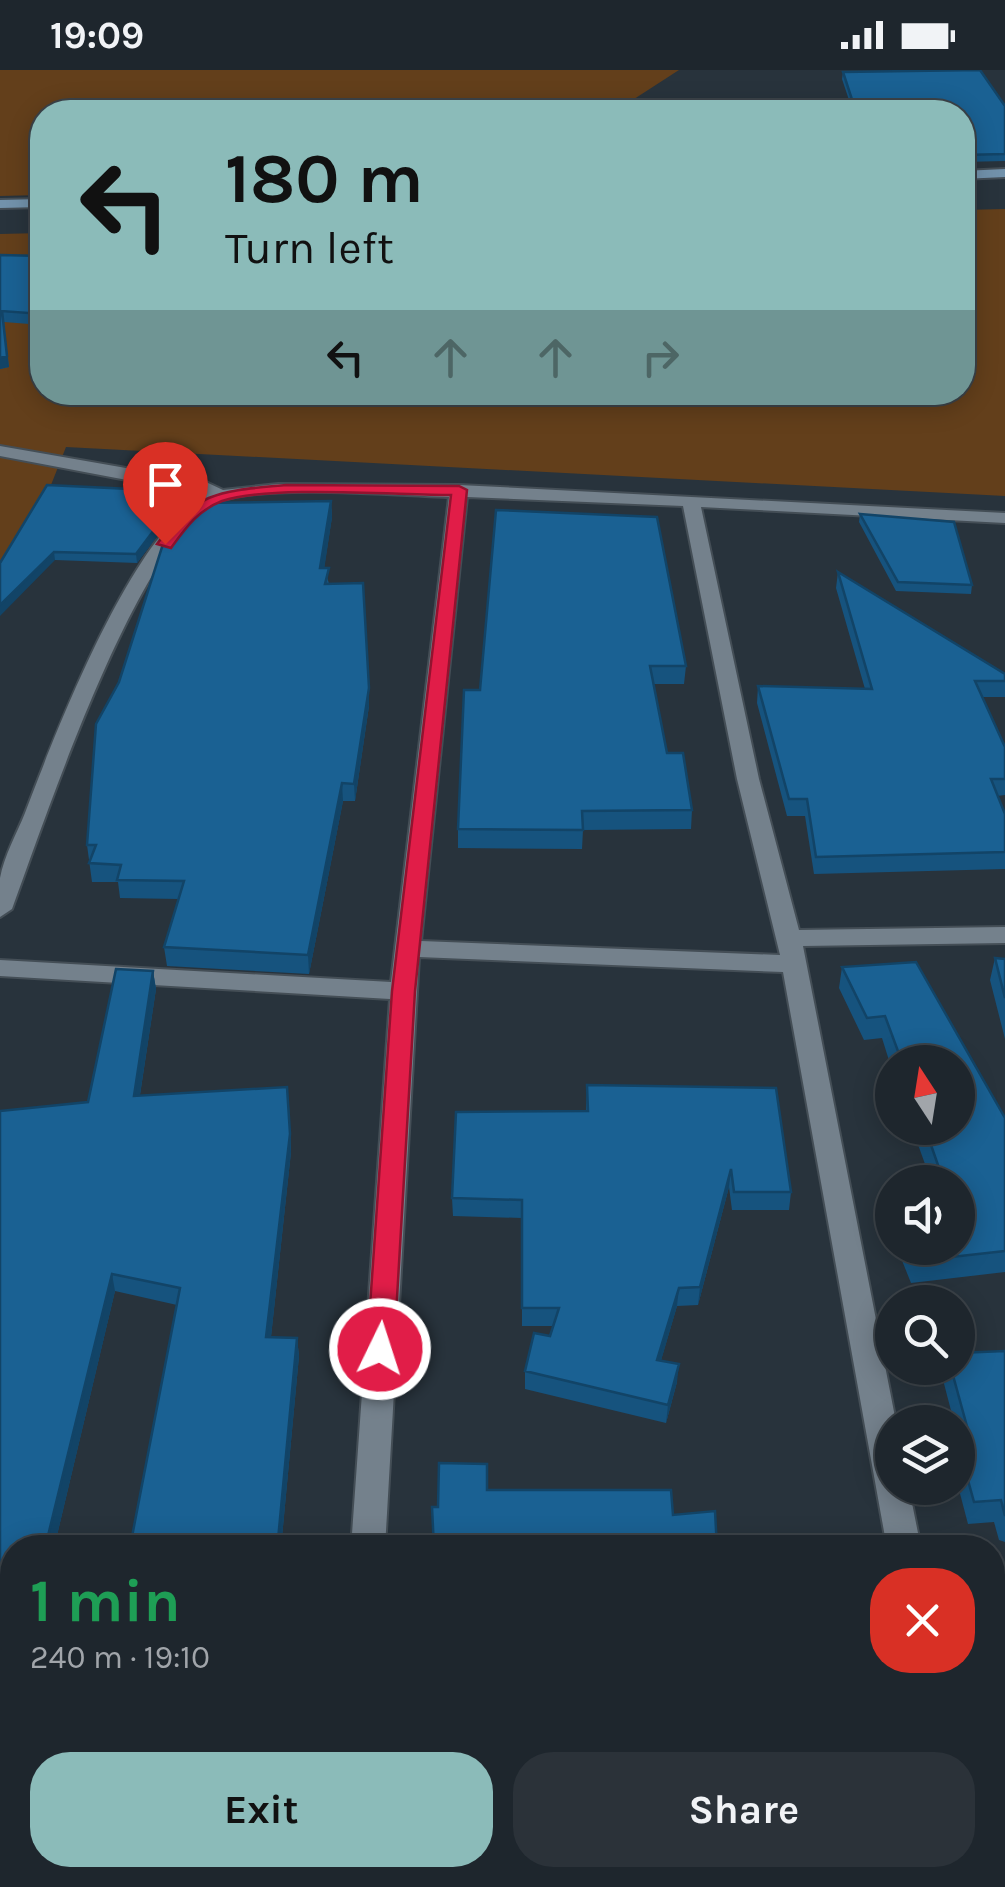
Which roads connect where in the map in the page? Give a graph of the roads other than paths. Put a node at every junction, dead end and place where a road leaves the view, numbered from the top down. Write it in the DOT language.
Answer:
graph roads {
  1 [pos="1005,174"];
  2 [pos="975,175"];
  3 [pos="30,203"];
  4 [pos="0,204"];
  5 [pos="0,450"];
  6 [pos="459,490"];
  7 [pos="219,496"];
  8 [pos="691,502"];
  9 [pos="1005,518"];
  10 [pos="0,910"];
  11 [pos="1005,934"];
  12 [pos="411,949"];
  13 [pos="791,951"];
  14 [pos="0,968"];
  15 [pos="403,991"];
  16 [pos="878,1405"];
  17 [pos="896,1505"];
  18 [pos="369,1535"];
  19 [pos="902,1535"];
  1 -- 2 [label="street"];
  3 -- 4 [label="street"];
  5 -- 7 [label="street"];
  6 -- 7 [label="street"];
  6 -- 8 [label="street"];
  6 -- 12 [label="street"];
  7 -- 10 [label="street"];
  8 -- 9 [label="street"];
  8 -- 13 [label="street"];
  11 -- 13 [label="street"];
  12 -- 13 [label="street"];
  12 -- 15 [label="street"];
  13 -- 16 [label="street"];
  14 -- 15 [label="street"];
  15 -- 18 [label="street"];
  17 -- 19 [label="street"];
}
